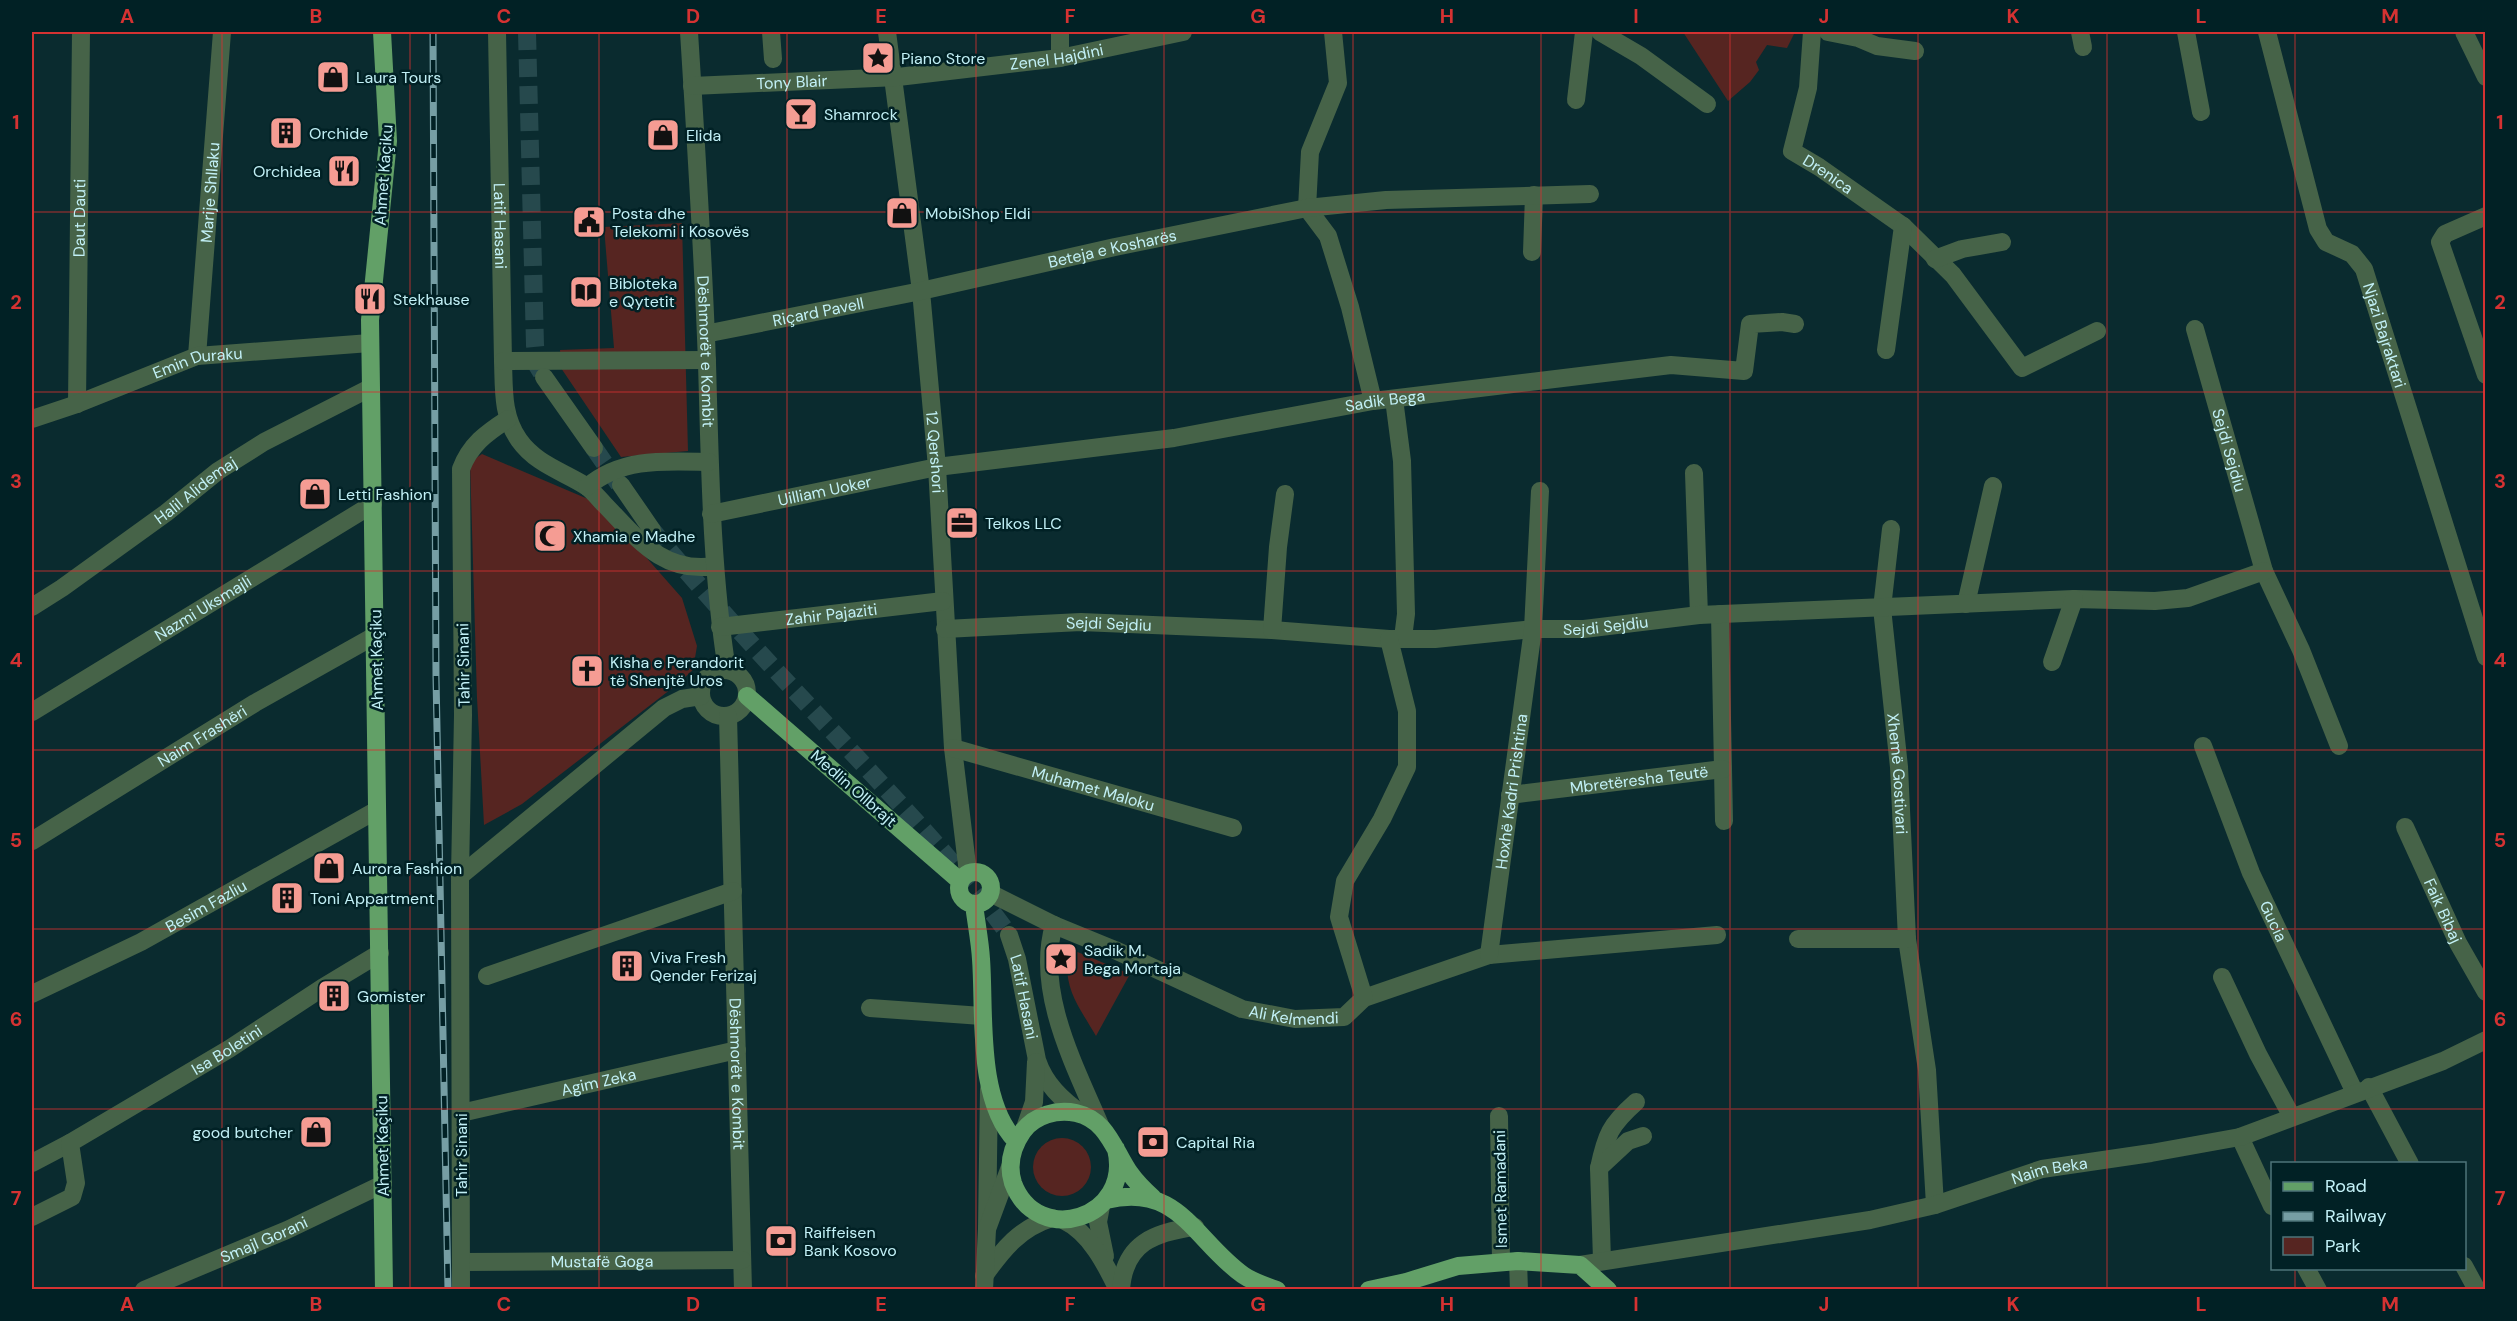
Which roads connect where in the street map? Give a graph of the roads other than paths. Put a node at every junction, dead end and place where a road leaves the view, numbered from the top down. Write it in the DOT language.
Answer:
graph roads {
  1 [pos="81,32"];
  2 [pos="222,32"];
  3 [pos="382,32"];
  4 [pos="497,32"];
  5 [pos="689,32"];
  6 [pos="771,32"];
  7 [pos="887,32"];
  8 [pos="1060,32"];
  9 [pos="1183,32"];
  10 [pos="1333,32"];
  11 [pos="1584,32"];
  12 [pos="1600,32"];
  13 [pos="1812,32"];
  14 [pos="1828,32"];
  15 [pos="2186,32"];
  16 [pos="2267,32"];
  17 [pos="2464,32"];
  18 [pos="1915,51"];
  19 [pos="1060,58"];
  20 [pos="773,59"];
  21 [pos="2486,77"];
  22 [pos="893,78"];
  23 [pos="692,86"];
  24 [pos="1576,100"];
  25 [pos="1707,104"];
  26 [pos="2201,112"];
  27 [pos="1590,194"];
  28 [pos="1533,195"];
  29 [pos="1307,208"];
  30 [pos="2486,216"];
  31 [pos="1903,226"];
  32 [pos="2002,242"];
  33 [pos="1532,252"];
  34 [pos="1935,259"];
  35 [pos="921,291"];
  36 [pos="1795,324"];
  37 [pos="2195,328"];
  38 [pos="2097,331"];
  39 [pos="715,332"];
  40 [pos="370,343"];
  41 [pos="1886,351"];
  42 [pos="197,356"];
  43 [pos="706,360"];
  44 [pos="503,361"];
  45 [pos="2486,375"];
  46 [pos="544,377"];
  47 [pos="370,388"];
  48 [pos="1394,399"];
  49 [pos="1373,401"];
  50 [pos="76,404"];
  51 [pos="32,419"];
  52 [pos="508,419"];
  53 [pos="594,448"];
  54 [pos="710,462"];
  55 [pos="937,467"];
  56 [pos="1694,473"];
  57 [pos="621,485"];
  58 [pos="1993,486"];
  59 [pos="587,487"];
  60 [pos="1540,491"];
  61 [pos="1285,494"];
  62 [pos="373,504"];
  63 [pos="711,514"];
  64 [pos="652,530"];
  65 [pos="1891,530"];
  66 [pos="715,567"];
  67 [pos="2264,571"];
  68 [pos="2074,600"];
  69 [pos="944,601"];
  70 [pos="1966,604"];
  71 [pos="32,608"];
  72 [pos="1882,608"];
  73 [pos="1720,614"];
  74 [pos="1699,615"];
  75 [pos="720,627"];
  76 [pos="945,629"];
  77 [pos="1533,629"];
  78 [pos="1272,630"];
  79 [pos="376,635"];
  80 [pos="1396,639"];
  81 [pos="2486,657"];
  82 [pos="2052,662"];
  83 [pos="727,670"];
  84 [pos="701,696"];
  85 [pos="747,696"];
  86 [pos="32,712"];
  87 [pos="729,716"];
  88 [pos="2203,746"];
  89 [pos="2339,746"];
  90 [pos="953,748"];
  91 [pos="1723,768"];
  92 [pos="1510,795"];
  93 [pos="378,810"];
  94 [pos="1724,821"];
  95 [pos="2405,827"];
  96 [pos="1233,828"];
  97 [pos="32,841"];
  98 [pos="460,876"];
  99 [pos="964,877"];
  100 [pos="733,891"];
  101 [pos="990,893"];
  102 [pos="974,904"];
  103 [pos="1054,925"];
  104 [pos="1009,935"];
  105 [pos="1717,935"];
  106 [pos="1798,939"];
  107 [pos="1907,939"];
  108 [pos="380,953"];
  109 [pos="1489,955"];
  110 [pos="486,976"];
  111 [pos="2222,977"];
  112 [pos="2486,992"];
  113 [pos="32,994"];
  114 [pos="1364,998"];
  115 [pos="870,1008"];
  116 [pos="982,1016"];
  117 [pos="2486,1041"];
  118 [pos="736,1050"];
  119 [pos="1036,1060"];
  120 [pos="989,1084"];
  121 [pos="2362,1090"];
  122 [pos="1636,1102"];
  123 [pos="461,1113"];
  124 [pos="1082,1114"];
  125 [pos="1499,1116"];
  126 [pos="2292,1117"];
  127 [pos="1100,1125"];
  128 [pos="1021,1135"];
  129 [pos="1643,1136"];
  130 [pos="2240,1137"];
  131 [pos="70,1143"];
  132 [pos="1116,1149"];
  133 [pos="32,1162"];
  134 [pos="2409,1162"];
  135 [pos="1010,1167"];
  136 [pos="1599,1168"];
  137 [pos="383,1184"];
  138 [pos="1154,1198"];
  139 [pos="1104,1203"];
  140 [pos="1935,1204"];
  141 [pos="2271,1204"];
  142 [pos="32,1217"];
  143 [pos="1058,1219"];
  144 [pos="1195,1227"];
  145 [pos="987,1229"];
  146 [pos="742,1260"];
  147 [pos="1602,1260"];
  148 [pos="1510,1261"];
  149 [pos="462,1262"];
  150 [pos="1580,1265"];
  151 [pos="2307,1270"];
  152 [pos="2466,1270"];
  153 [pos="1109,1272"];
  154 [pos="984,1282"];
  155 [pos="144,1290"];
  156 [pos="384,1290"];
  157 [pos="461,1290"];
  158 [pos="743,1290"];
  159 [pos="1120,1290"];
  160 [pos="1276,1290"];
  161 [pos="1369,1290"];
  162 [pos="1519,1290"];
  163 [pos="1608,1290"];
  164 [pos="2318,1290"];
  165 [pos="2477,1290"];
  1 -- 50 [label="street, Daut Dauti"];
  2 -- 42 [label="street, Marije Shllaku"];
  3 -- 40 [label="main road, Ahmet Kaçiku"];
  4 -- 44 [label="street, Latif Hasani"];
  5 -- 23 [label="street, Dëshmorët e Kombit"];
  6 -- 20 [label="street"];
  7 -- 22 [label="street, 12 Qershori"];
  8 -- 19 [label="street"];
  9 -- 19 [label="street, Zenel Hajdini"];
  10 -- 29 [label="street"];
  11 -- 24 [label="street"];
  12 -- 25 [label="street"];
  13 -- 31 [label="street, Drenica"];
  14 -- 18 [label="street"];
  15 -- 26 [label="street"];
  16 -- 81 [label="street, Njazi Bajraktari"];
  17 -- 21 [label="street"];
  19 -- 22 [label="street, Zenel Hajdini"];
  22 -- 23 [label="street, Tony Blair"];
  22 -- 35 [label="street, 12 Qershori"];
  23 -- 43 [label="street, Dëshmorët e Kombit"];
  27 -- 28 [label="street, Beteja e Kosharës"];
  28 -- 29 [label="street, Beteja e Kosharës"];
  28 -- 33 [label="street"];
  29 -- 35 [label="street, Beteja e Kosharës"];
  29 -- 49 [label="street"];
  30 -- 45 [label="street"];
  31 -- 34 [label="street, Drenica"];
  31 -- 41 [label="street"];
  32 -- 34 [label="street"];
  34 -- 38 [label="street, Drenica"];
  35 -- 39 [label="street, Riçard Pavell"];
  35 -- 55 [label="street, 12 Qershori"];
  36 -- 48 [label="street, Sadik Bega"];
  37 -- 67 [label="street, Sejdi Sejdiu"];
  40 -- 42 [label="street, Emin Duraku"];
  40 -- 47 [label="main road, Ahmet Kaçiku"];
  42 -- 50 [label="street, Emin Duraku"];
  43 -- 44 [label="street"];
  43 -- 54 [label="street, Dëshmorët e Kombit"];
  44 -- 52 [label="street, Latif Hasani"];
  46 -- 53 [label="street"];
  47 -- 62 [label="main road, Ahmet Kaçiku"];
  47 -- 71 [label="street, Halil Alidemaj"];
  48 -- 49 [label="street, Sadik Bega"];
  48 -- 80 [label="street"];
  49 -- 55 [label="street, Sadik Bega"];
  50 -- 51 [label="street, Emin Duraku"];
  52 -- 59 [label="street, Latif Hasani"];
  52 -- 98 [label="street, Tahir Sinani"];
  54 -- 59 [label="street"];
  54 -- 63 [label="street, Dëshmorët e Kombit"];
  55 -- 63 [label="street, Uilliam Uoker"];
  55 -- 69 [label="street, 12 Qershori"];
  56 -- 74 [label="street"];
  57 -- 64 [label="street"];
  58 -- 70 [label="street"];
  59 -- 66 [label="street, Latif Hasani"];
  60 -- 77 [label="street, Hoxhë Kadri Prishtina"];
  61 -- 78 [label="street"];
  62 -- 79 [label="main road, Ahmet Kaçiku"];
  62 -- 86 [label="street, Nazmi Uksmajli"];
  63 -- 66 [label="street, Dëshmorët e Kombit"];
  65 -- 72 [label="street"];
  66 -- 75 [label="street, Dëshmorët e Kombit"];
  67 -- 68 [label="street, Sejdi Sejdiu"];
  67 -- 89 [label="street, Sejdi Sejdiu"];
  68 -- 70 [label="street, Sejdi Sejdiu"];
  68 -- 82 [label="street"];
  69 -- 75 [label="street, Zahir Pajaziti"];
  69 -- 76 [label="street, 12 Qershori"];
  70 -- 72 [label="street, Sejdi Sejdiu"];
  72 -- 73 [label="street, Sejdi Sejdiu"];
  72 -- 107 [label="street, Xhemë Gostivari"];
  73 -- 74 [label="street, Sejdi Sejdiu"];
  73 -- 91 [label="street, Mbretëresha Teutë"];
  74 -- 77 [label="street, Sejdi Sejdiu"];
  75 -- 83 [label="street, Dëshmorët e Kombit"];
  76 -- 78 [label="street, Sejdi Sejdiu"];
  76 -- 90 [label="street, 12 Qershori"];
  77 -- 80 [label="street, Sejdi Sejdiu"];
  77 -- 92 [label="street, Hoxhë Kadri Prishtina"];
  78 -- 80 [label="street, Sejdi Sejdiu"];
  79 -- 93 [label="main road, Ahmet Kaçiku"];
  79 -- 97 [label="street, Naim Frashëri"];
  80 -- 114 [label="street"];
  83 -- 84 [label="street"];
  83 -- 85 [label="street"];
  84 -- 87 [label="street"];
  84 -- 98 [label="street"];
  85 -- 87 [label="street"];
  85 -- 99 [label="main road, Medlin Ollbrajt"];
  87 -- 100 [label="street, Dëshmorët e Kombit"];
  88 -- 121 [label="street, Gucia"];
  90 -- 96 [label="street, Muhamet Maloku"];
  90 -- 99 [label="street, 12 Qershori"];
  91 -- 92 [label="street, Mbretëresha Teutë"];
  91 -- 94 [label="street"];
  92 -- 109 [label="street, Hoxhë Kadri Prishtina"];
  93 -- 108 [label="main road, Ahmet Kaçiku"];
  93 -- 113 [label="street, Besim Fazliu"];
  95 -- 112 [label="street, Faik Bibaj"];
  98 -- 123 [label="street, Tahir Sinani"];
  99 -- 101 [label="main road"];
  99 -- 102 [label="main road"];
  100 -- 110 [label="street"];
  100 -- 118 [label="street, Dëshmorët e Kombit"];
  101 -- 102 [label="main road"];
  101 -- 103 [label="street, Ali Kelmendi"];
  102 -- 116 [label="main road"];
  103 -- 114 [label="street, Ali Kelmendi"];
  103 -- 127 [label="street"];
  104 -- 119 [label="street, Latif Hasani"];
  105 -- 109 [label="street, Ali Kelmendi"];
  106 -- 107 [label="street"];
  107 -- 140 [label="street, Xhemë Gostivari"];
  108 -- 131 [label="street, Isa Boletini"];
  108 -- 137 [label="main road, Ahmet Kaçiku"];
  109 -- 114 [label="street, Ali Kelmendi"];
  111 -- 126 [label="street"];
  115 -- 116 [label="street"];
  116 -- 120 [label="main road"];
  117 -- 121 [label="street, Naim Beka"];
  118 -- 123 [label="street, Agim Zeka"];
  118 -- 146 [label="street, Dëshmorët e Kombit"];
  119 -- 124 [label="street, Latif Hasani"];
  119 -- 128 [label="street, Latif Hasani"];
  120 -- 128 [label="main road"];
  120 -- 145 [label="street"];
  121 -- 126 [label="street, Naim Beka"];
  121 -- 134 [label="street, Gucia"];
  122 -- 136 [label="street"];
  123 -- 149 [label="street, Tahir Sinani"];
  124 -- 127 [label="main road"];
  124 -- 128 [label="main road"];
  125 -- 148 [label="street, Ismet Ramadani"];
  126 -- 130 [label="street, Naim Beka"];
  127 -- 132 [label="main road"];
  128 -- 135 [label="main road"];
  129 -- 136 [label="street"];
  130 -- 140 [label="street, Naim Beka"];
  130 -- 141 [label="street"];
  131 -- 133 [label="street, Isa Boletini"];
  131 -- 142 [label="street"];
  132 -- 138 [label="main road"];
  132 -- 139 [label="main road"];
  135 -- 143 [label="main road"];
  135 -- 145 [label="street"];
  136 -- 147 [label="street"];
  137 -- 155 [label="street, Smajl Gorani"];
  137 -- 156 [label="main road, Ahmet Kaçiku"];
  138 -- 139 [label="main road"];
  138 -- 144 [label="main road"];
  139 -- 143 [label="main road"];
  139 -- 153 [label="street"];
  140 -- 147 [label="street, Naim Beka"];
  143 -- 153 [label="street"];
  143 -- 154 [label="street"];
  144 -- 159 [label="street"];
  144 -- 160 [label="main road"];
  145 -- 154 [label="street"];
  146 -- 149 [label="street, Mustafë Goga"];
  146 -- 158 [label="street, Dëshmorët e Kombit"];
  147 -- 150 [label="street, Naim Beka"];
  148 -- 150 [label="main road, Ismet Ramadani"];
  148 -- 161 [label="main road, Ismet Ramadani"];
  148 -- 162 [label="street"];
  149 -- 157 [label="street, Tahir Sinani"];
  150 -- 163 [label="main road"];
  151 -- 164 [label="street"];
  152 -- 165 [label="street"];
  153 -- 159 [label="street"];
}
